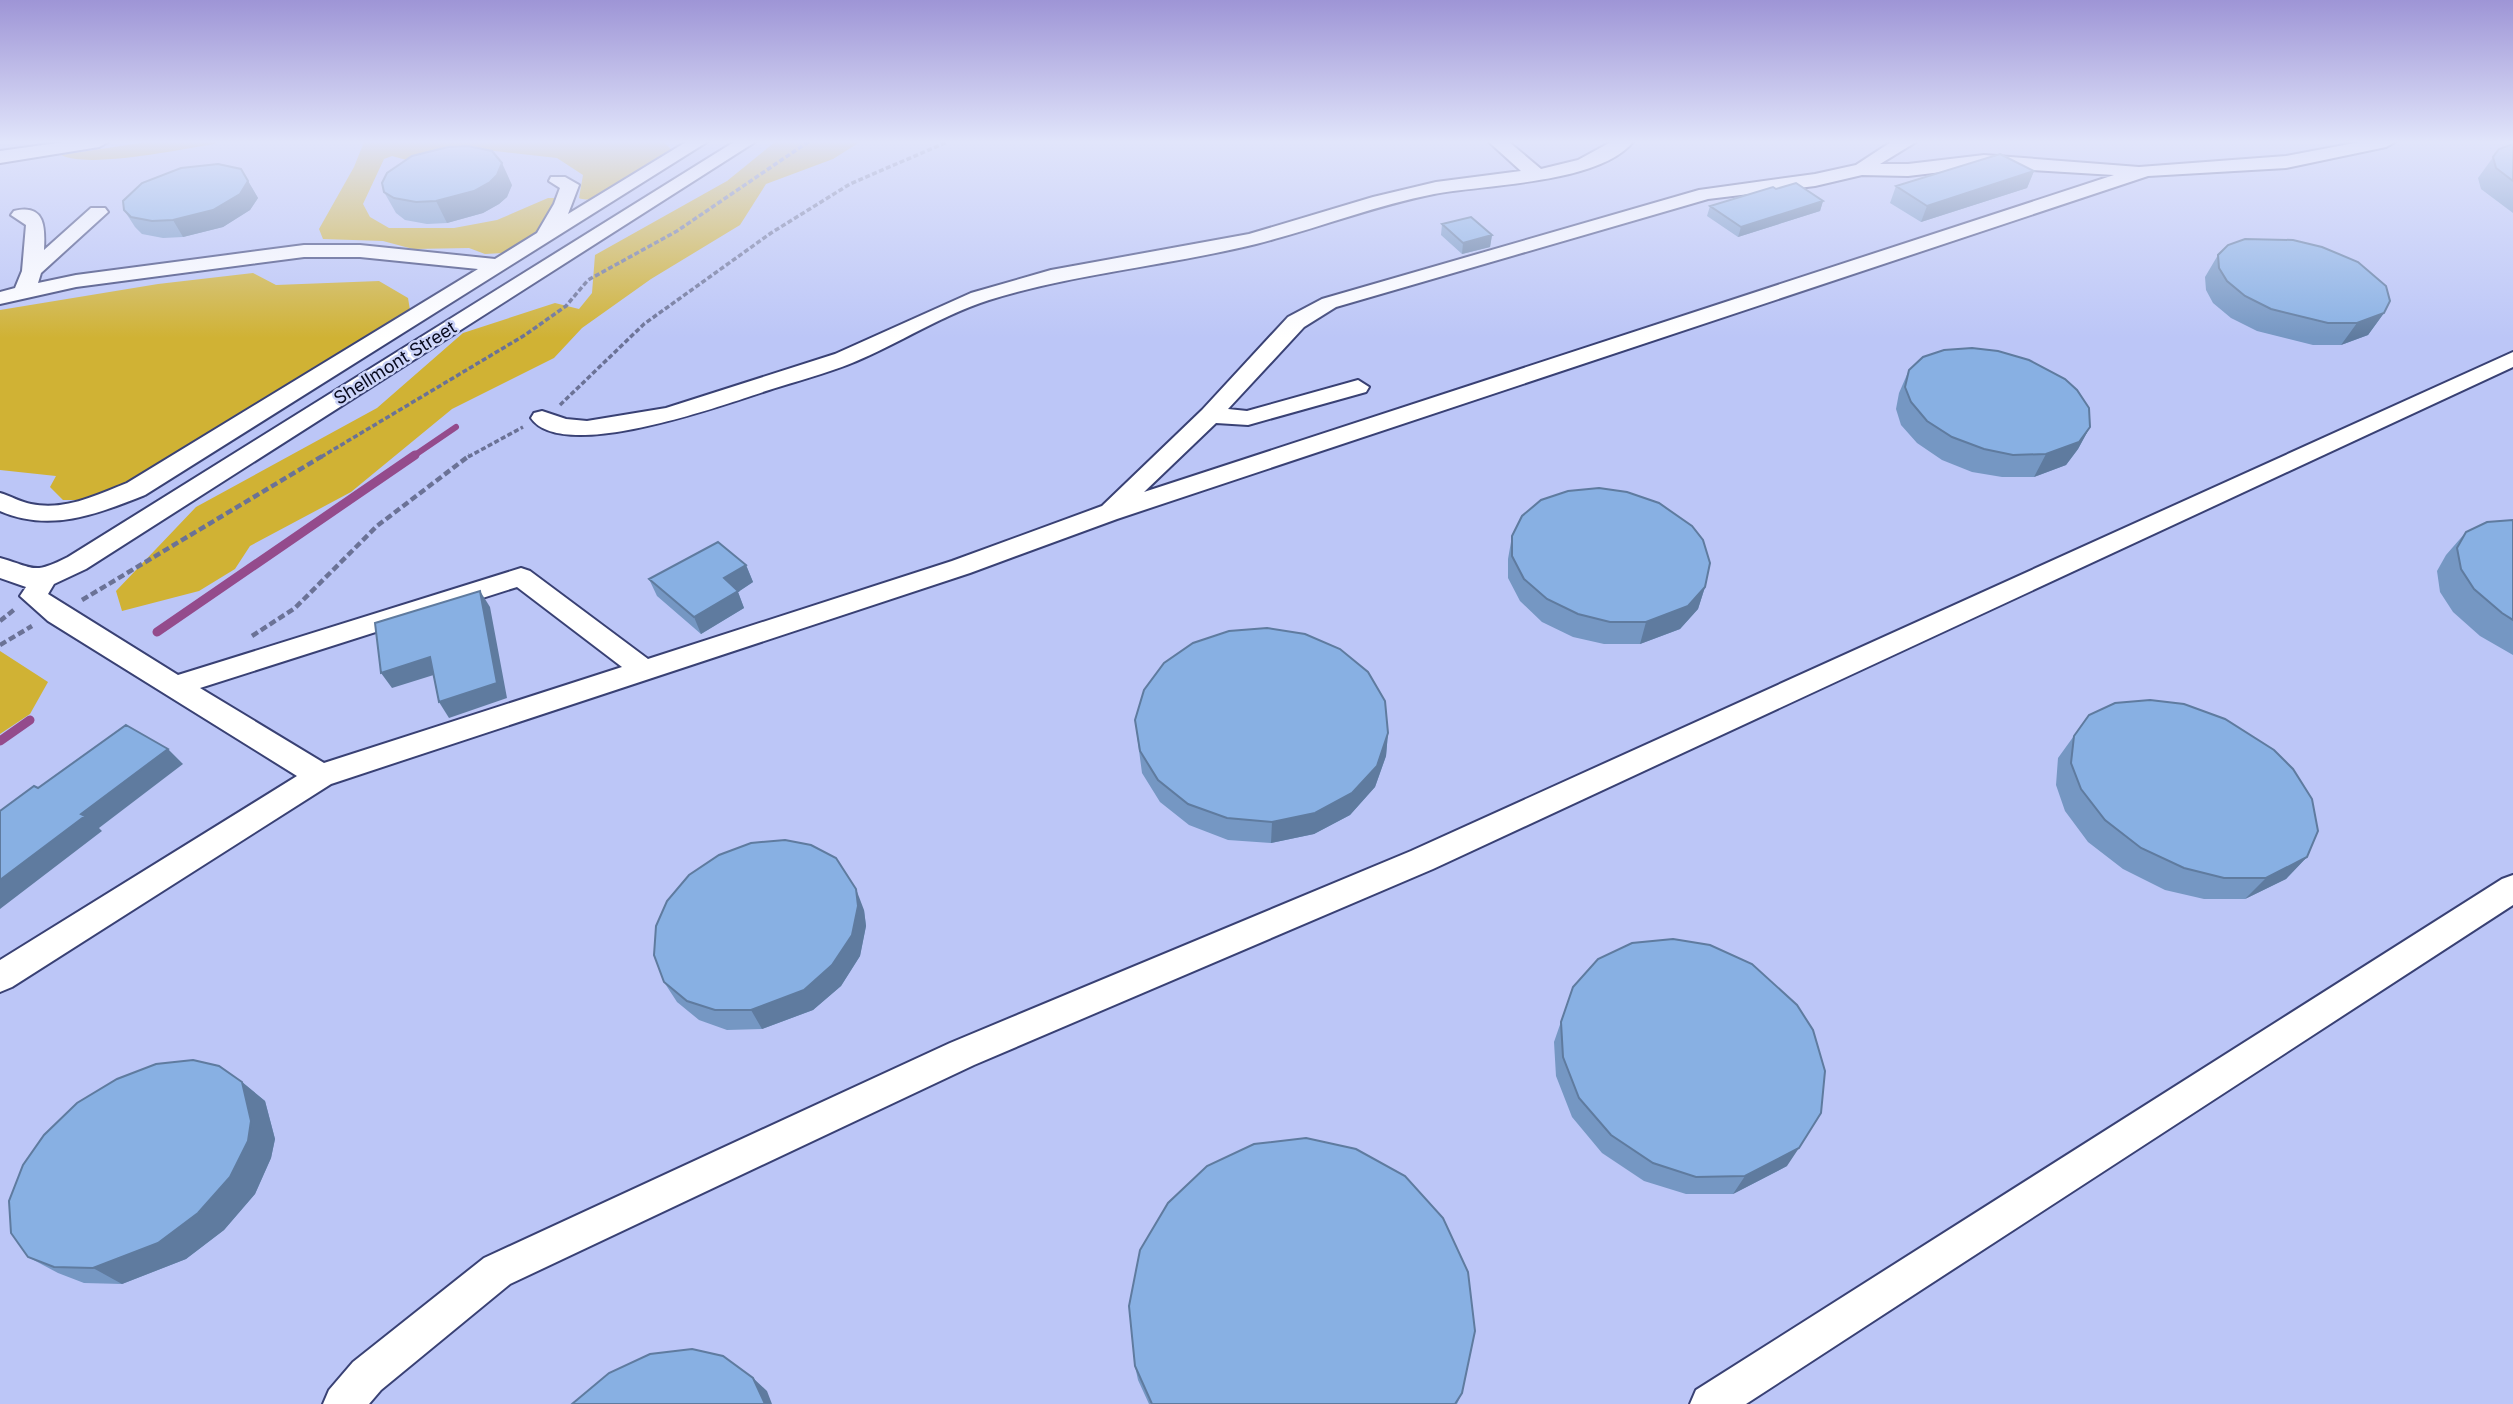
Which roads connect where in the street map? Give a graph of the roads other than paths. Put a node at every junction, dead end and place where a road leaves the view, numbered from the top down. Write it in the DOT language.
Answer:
graph roads {
  1 [pos="562,208"];
  2 [pos="592,208"];
  3 [pos="642,208"];
  4 [pos="1358,208"];
  5 [pos="1659,208"];
  6 [pos="2038,208"];
  7 [pos="98,212"];
  8 [pos="21,215"];
  9 [pos="545,237"];
  10 [pos="499,265"];
  11 [pos="29,281"];
  12 [pos="0,298"];
  13 [pos="2513,359"];
  14 [pos="1359,387"];
  15 [pos="1210,415"];
  16 [pos="542,418"];
  17 [pos="0,501"];
  18 [pos="1108,513"];
  19 [pos="0,566"];
  20 [pos="43,580"];
  21 [pos="644,670"];
  22 [pos="175,686"];
  23 [pos="321,775"];
  24 [pos="2513,888"];
  25 [pos="0,976"];
  26 [pos="343,1404"];
  27 [pos="1710,1404"];
  1 -- 9 [label="street"];
  2 -- 9 [label="street"];
  3 -- 20 [label="street, Shellmont Street"];
  4 -- 16 [label="street"];
  5 -- 15 [label="street"];
  6 -- 18 [label="street"];
  7 -- 11 [label="street"];
  8 -- 11 [label="street"];
  9 -- 10 [label="street"];
  10 -- 11 [label="street"];
  10 -- 17 [label="street"];
  11 -- 12 [label="street"];
  13 -- 26 [label="street"];
  14 -- 15 [label="street"];
  15 -- 18 [label="street"];
  18 -- 21 [label="street"];
  19 -- 20 [label="street"];
  20 -- 22 [label="street"];
  21 -- 22 [label="street"];
  21 -- 23 [label="street"];
  22 -- 23 [label="street"];
  23 -- 25 [label="street"];
  24 -- 27 [label="street"];
}
